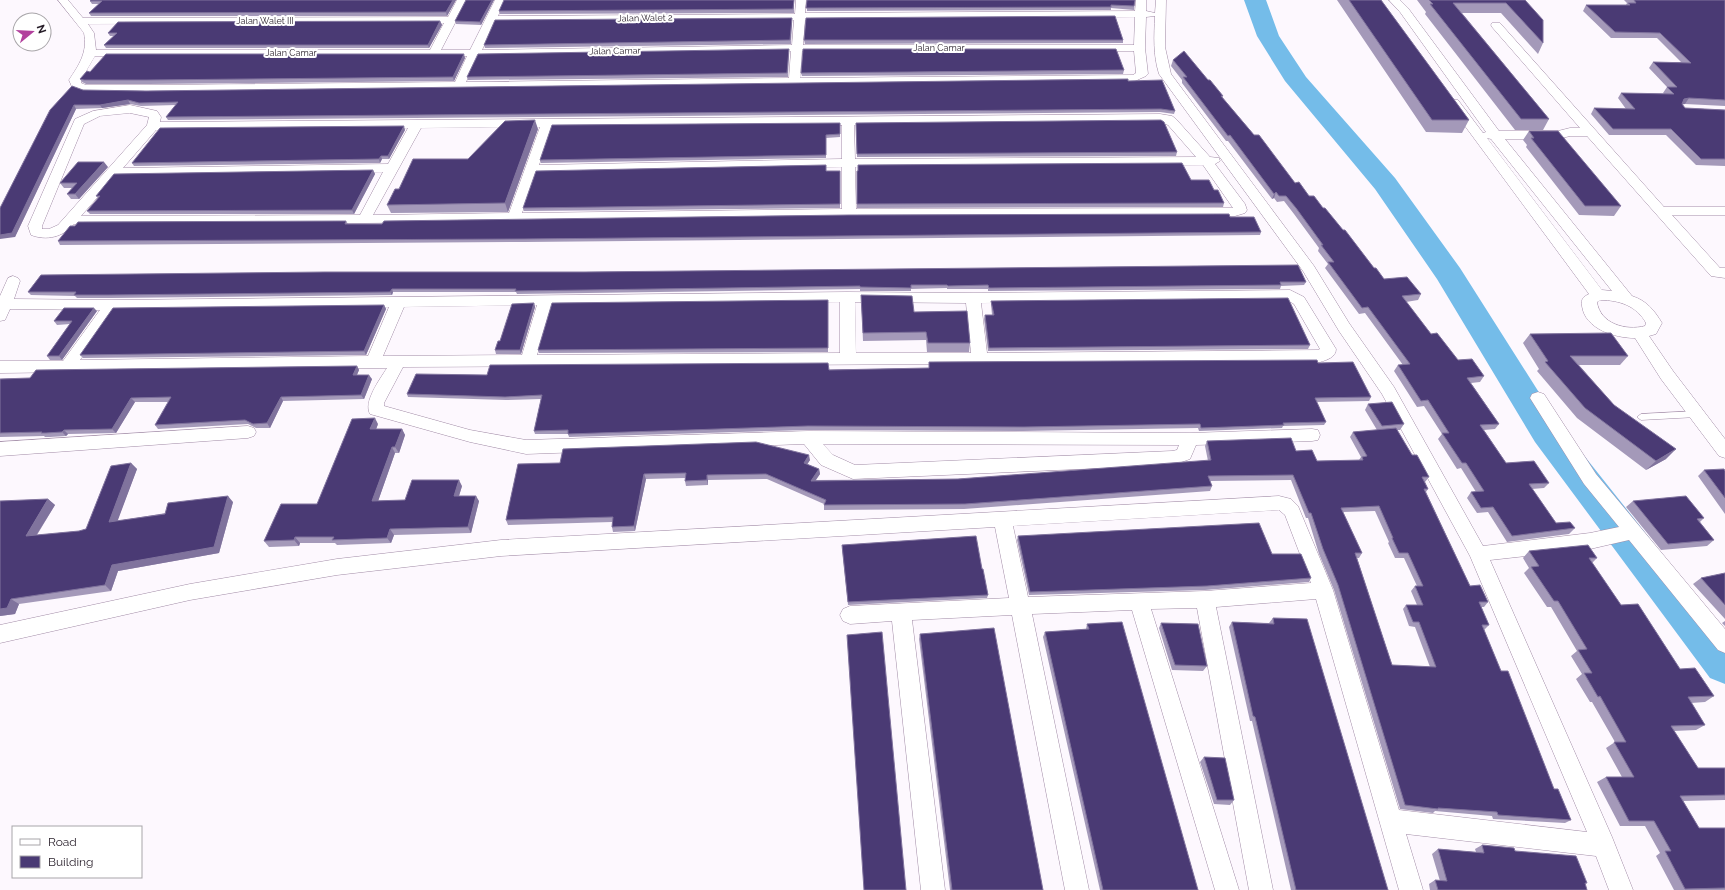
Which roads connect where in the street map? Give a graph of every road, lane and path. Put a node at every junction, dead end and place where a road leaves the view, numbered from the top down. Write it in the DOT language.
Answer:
graph roads {
  1 [pos="63,0"];
  2 [pos="462,0"];
  3 [pos="500,0"];
  4 [pos="800,0"];
  5 [pos="1141,0"];
  6 [pos="1394,0"];
  7 [pos="1161,7"];
  8 [pos="1141,14"];
  9 [pos="799,16"];
  10 [pos="490,19"];
  11 [pos="450,20"];
  12 [pos="80,21"];
  13 [pos="1496,25"];
  14 [pos="797,48"];
  15 [pos="1139,48"];
  16 [pos="92,53"];
  17 [pos="434,53"];
  18 [pos="474,53"];
  19 [pos="794,82"];
  20 [pos="459,85"];
  21 [pos="148,89"];
  22 [pos="1448,95"];
  23 [pos="130,109"];
  24 [pos="548,122"];
  25 [pos="848,122"];
  26 [pos="417,124"];
  27 [pos="153,126"];
  28 [pos="1492,130"];
  29 [pos="1475,131"];
  30 [pos="1590,132"];
  31 [pos="1228,160"];
  32 [pos="1207,162"];
  33 [pos="849,163"];
  34 [pos="392,168"];
  35 [pos="532,169"];
  36 [pos="114,172"];
  37 [pos="1725,211"];
  38 [pos="1661,212"];
  39 [pos="849,213"];
  40 [pos="1539,216"];
  41 [pos="514,217"];
  42 [pos="1561,217"];
  43 [pos="364,219"];
  44 [pos="72,220"];
  45 [pos="1725,273"];
  46 [pos="13,281"];
  47 [pos="1598,295"];
  48 [pos="846,297"];
  49 [pos="973,298"];
  50 [pos="1628,299"];
  51 [pos="546,300"];
  52 [pos="400,302"];
  53 [pos="111,305"];
  54 [pos="2,310"];
  55 [pos="1313,326"];
  56 [pos="1344,327"];
  57 [pos="1640,334"];
  58 [pos="848,358"];
  59 [pos="980,359"];
  60 [pos="528,361"];
  61 [pos="373,362"];
  62 [pos="397,363"];
  63 [pos="68,366"];
  64 [pos="0,367"];
  65 [pos="1538,398"];
  66 [pos="1697,414"];
  67 [pos="1641,417"];
  68 [pos="248,432"];
  69 [pos="1312,435"];
  70 [pos="808,437"];
  71 [pos="1190,439"];
  72 [pos="1,450"];
  73 [pos="1725,451"];
  74 [pos="1003,519"];
  75 [pos="1631,533"];
  76 [pos="1478,554"];
  77 [pos="1323,590"];
  78 [pos="1205,599"];
  79 [pos="1139,602"];
  80 [pos="1020,606"];
  81 [pos="902,612"];
  82 [pos="850,615"];
  83 [pos="0,634"];
  84 [pos="1725,644"];
  85 [pos="1392,821"];
  86 [pos="1604,845"];
  87 [pos="933,890"];
  88 [pos="1077,890"];
  89 [pos="1227,890"];
  90 [pos="1262,890"];
  91 [pos="1411,890"];
  92 [pos="1621,890"];
  1 -- 12 [label="street"];
  2 -- 11 [label="street"];
  3 -- 10 [label="street"];
  4 -- 9 [label="street"];
  5 -- 8 [label="street"];
  6 -- 28 [label="street"];
  7 -- 8 [label="street, Jalan Walet 2"];
  7 -- 31 [label="street"];
  8 -- 9 [label="street, Jalan Walet 2"];
  8 -- 15 [label="street"];
  9 -- 10 [label="street, Jalan Walet 2"];
  9 -- 14 [label="street"];
  10 -- 18 [label="street"];
  11 -- 12 [label="street, Jalan Walet III"];
  11 -- 17 [label="street"];
  12 -- 16 [label="street"];
  13 -- 30 [label="street"];
  14 -- 15 [label="street, Jalan Camar"];
  14 -- 18 [label="street, Jalan Camar"];
  14 -- 19 [label="street"];
  15 -- 19 [label="street"];
  16 -- 17 [label="street, Jalan Camar"];
  16 -- 21 [label="street"];
  17 -- 18 [label="street, Jalan Camar"];
  18 -- 20 [label="street"];
  19 -- 20 [label="street"];
  20 -- 21 [label="street"];
  21 -- 23 [label="street"];
  22 -- 29 [label="street"];
  23 -- 27 [label="street"];
  23 -- 44 [label="street"];
  24 -- 25 [label="street"];
  24 -- 26 [label="street"];
  24 -- 35 [label="street"];
  25 -- 32 [label="street"];
  25 -- 33 [label="street"];
  26 -- 27 [label="street"];
  26 -- 34 [label="street"];
  27 -- 36 [label="street"];
  28 -- 29 [label="street"];
  28 -- 30 [label="street"];
  28 -- 42 [label="street"];
  29 -- 40 [label="street"];
  30 -- 38 [label="street"];
  31 -- 32 [label="street"];
  31 -- 56 [label="street"];
  32 -- 33 [label="street"];
  32 -- 39 [label="street"];
  33 -- 35 [label="street"];
  33 -- 39 [label="street"];
  34 -- 36 [label="street"];
  34 -- 43 [label="street"];
  35 -- 41 [label="street"];
  36 -- 44 [label="street"];
  37 -- 38 [label="street"];
  38 -- 45 [label="street"];
  39 -- 41 [label="street"];
  40 -- 42 [label="street"];
  40 -- 47 [label="street"];
  41 -- 43 [label="street"];
  42 -- 50 [label="street"];
  43 -- 44 [label="street"];
  46 -- 54 [label="street"];
  47 -- 50 [label="street"];
  47 -- 57 [label="street"];
  48 -- 49 [label="street"];
  48 -- 51 [label="street"];
  48 -- 58 [label="street"];
  49 -- 55 [label="street"];
  49 -- 59 [label="street"];
  50 -- 57 [label="street"];
  51 -- 52 [label="street"];
  51 -- 60 [label="street"];
  52 -- 53 [label="street"];
  52 -- 61 [label="street"];
  53 -- 54 [label="street"];
  53 -- 63 [label="street"];
  55 -- 56 [label="street"];
  55 -- 59 [label="street"];
  56 -- 76 [label="street"];
  57 -- 66 [label="street"];
  58 -- 59 [label="street"];
  58 -- 60 [label="street"];
  60 -- 62 [label="street"];
  61 -- 62 [label="street"];
  61 -- 63 [label="street"];
  62 -- 70 [label="street"];
  63 -- 64 [label="street"];
  65 -- 75 [label="street"];
  66 -- 67 [label="lane"];
  66 -- 73 [label="street"];
  68 -- 72 [label="street"];
  69 -- 71 [label="street"];
  70 -- 71 [label="street"];
  70 -- 71 [label="street"];
  74 -- 77 [label="street"];
  74 -- 80 [label="street"];
  74 -- 83 [label="street"];
  75 -- 76 [label="street"];
  75 -- 84 [label="street"];
  76 -- 86 [label="street"];
  77 -- 78 [label="street"];
  77 -- 85 [label="street"];
  78 -- 79 [label="street"];
  78 -- 90 [label="street"];
  79 -- 80 [label="street"];
  79 -- 89 [label="street"];
  80 -- 81 [label="street"];
  80 -- 88 [label="street"];
  81 -- 82 [label="street"];
  81 -- 87 [label="street"];
  85 -- 86 [label="street"];
  85 -- 91 [label="street"];
  86 -- 92 [label="street"];
}
